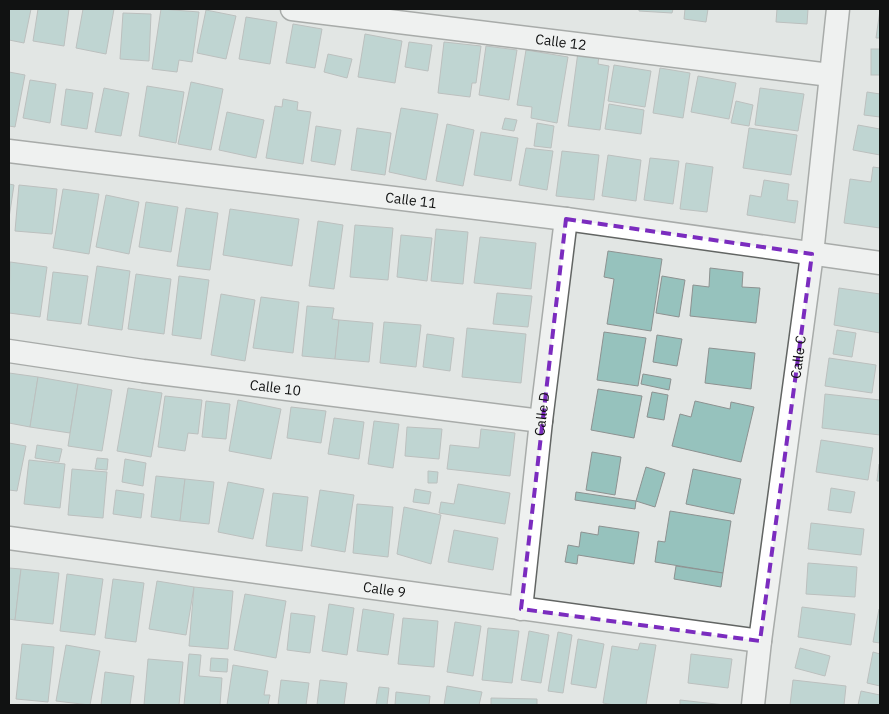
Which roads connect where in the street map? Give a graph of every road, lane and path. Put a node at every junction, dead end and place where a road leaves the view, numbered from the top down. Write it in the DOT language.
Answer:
graph roads {
  1 [pos="292,9"];
  2 [pos="838,9"];
  3 [pos="324,11"];
  4 [pos="830,75"];
  5 [pos="9,151"];
  6 [pos="566,219"];
  7 [pos="812,254"];
  8 [pos="880,264"];
  9 [pos="9,351"];
  10 [pos="541,421"];
  11 [pos="9,538"];
  12 [pos="521,609"];
  13 [pos="760,641"];
  14 [pos="753,705"];
  1 -- 3 [label="street, Calle 12"];
  2 -- 4 [label="street, Calle C"];
  3 -- 4 [label="street, Calle 12"];
  4 -- 7 [label="street, Calle C"];
  5 -- 6 [label="street, Calle 11"];
  6 -- 7 [label="street, Calle 11"];
  6 -- 10 [label="street, Calle D"];
  7 -- 8 [label="street, Calle 11"];
  7 -- 13 [label="street, Calle C"];
  9 -- 10 [label="street, Calle 10"];
  10 -- 12 [label="street, Calle D"];
  11 -- 12 [label="street, Calle 9"];
  12 -- 13 [label="street, Calle 9"];
  13 -- 14 [label="street, Calle C"];
}
